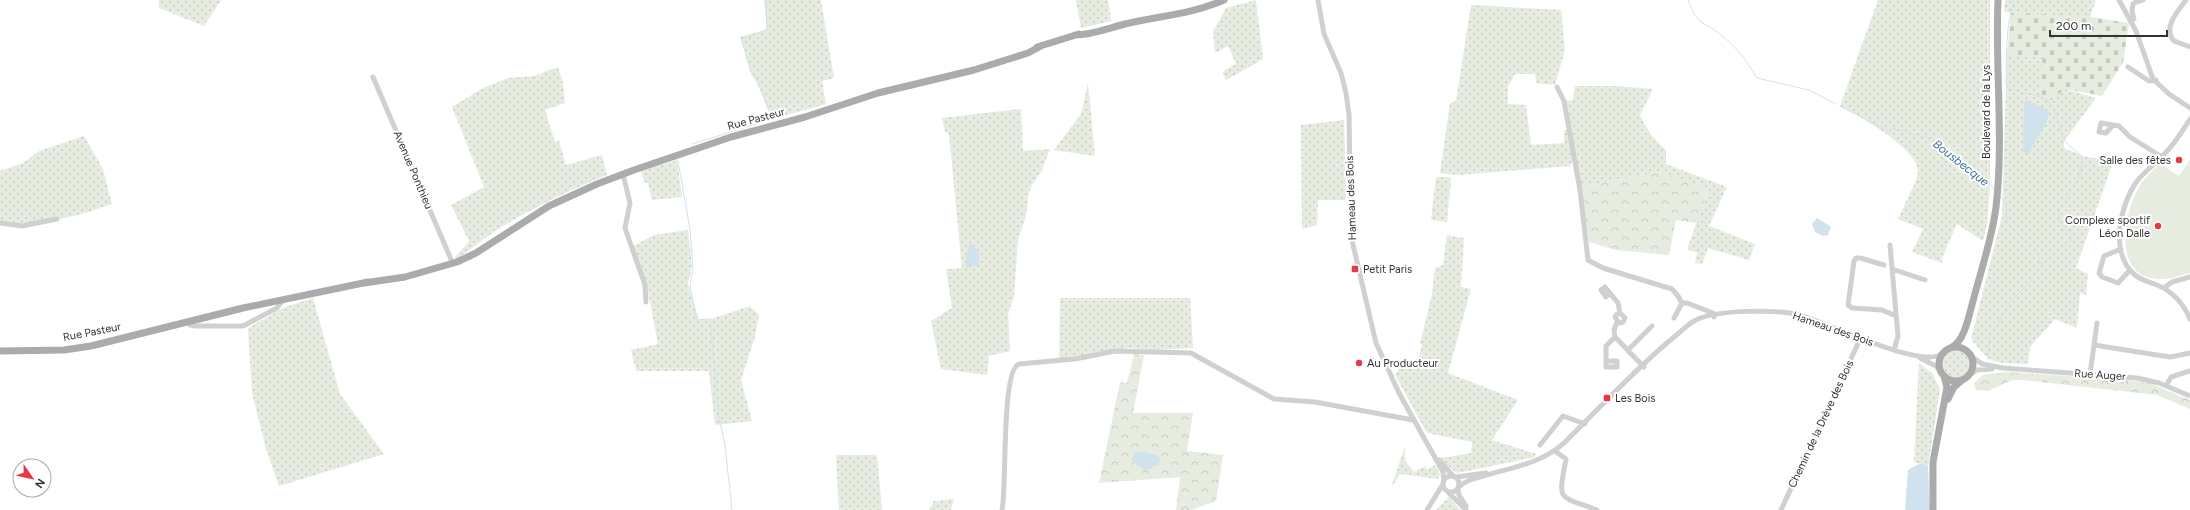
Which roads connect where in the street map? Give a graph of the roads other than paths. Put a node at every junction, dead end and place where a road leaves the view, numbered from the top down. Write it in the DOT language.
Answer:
graph roads {
  1 [pos="1224,0"];
  2 [pos="1318,0"];
  3 [pos="1998,0"];
  4 [pos="2143,0"];
  5 [pos="2188,0"];
  6 [pos="2121,2"];
  7 [pos="2134,2"];
  8 [pos="2190,48"];
  9 [pos="2128,67"];
  10 [pos="373,78"];
  11 [pos="2156,80"];
  12 [pos="1557,87"];
  13 [pos="2190,108"];
  14 [pos="2190,119"];
  15 [pos="2113,125"];
  16 [pos="2162,157"];
  17 [pos="623,174"];
  18 [pos="57,219"];
  19 [pos="0,223"];
  20 [pos="1890,245"];
  21 [pos="2120,249"];
  22 [pos="453,264"];
  23 [pos="1884,265"];
  24 [pos="1892,269"];
  25 [pos="2130,270"];
  26 [pos="2190,277"];
  27 [pos="1926,280"];
  28 [pos="2164,288"];
  29 [pos="1610,293"];
  30 [pos="284,299"];
  31 [pos="646,302"];
  32 [pos="1682,303"];
  33 [pos="1714,316"];
  34 [pos="1896,316"];
  35 [pos="1969,316"];
  36 [pos="1674,318"];
  37 [pos="2190,319"];
  38 [pos="187,322"];
  39 [pos="2097,323"];
  40 [pos="1652,326"];
  41 [pos="1615,337"];
  42 [pos="1861,337"];
  43 [pos="2094,345"];
  44 [pos="1952,348"];
  45 [pos="1628,350"];
  46 [pos="1894,350"];
  47 [pos="0,351"];
  48 [pos="2190,353"];
  49 [pos="1943,354"];
  50 [pos="1969,354"];
  51 [pos="1912,355"];
  52 [pos="1606,361"];
  53 [pos="1644,366"];
  54 [pos="2004,368"];
  55 [pos="2190,371"];
  56 [pos="1942,373"];
  57 [pos="1970,374"];
  58 [pos="2090,374"];
  59 [pos="1962,380"];
  60 [pos="2166,386"];
  61 [pos="2190,396"];
  62 [pos="1942,419"];
  63 [pos="1413,420"];
  64 [pos="1585,424"];
  65 [pos="1540,445"];
  66 [pos="1430,448"];
  67 [pos="1555,451"];
  68 [pos="1504,470"];
  69 [pos="1454,477"];
  70 [pos="1444,482"];
  71 [pos="1459,488"];
  72 [pos="1448,492"];
  73 [pos="1002,510"];
  74 [pos="1427,510"];
  75 [pos="1467,510"];
  76 [pos="1597,510"];
  77 [pos="1781,510"];
  78 [pos="1933,510"];
  1 -- 17 [label="main road, Rue Pasteur"];
  2 -- 63 [label="street, Hameau des Bois"];
  3 -- 35 [label="main road, Boulevard de la Lys"];
  4 -- 7 [label="street"];
  5 -- 8 [label="street"];
  6 -- 7 [label="street"];
  6 -- 11 [label="street"];
  7 -- 11 [label="street"];
  9 -- 11 [label="street"];
  10 -- 22 [label="street, Avenue Ponthieu"];
  11 -- 13 [label="street"];
  12 -- 32 [label="street"];
  14 -- 16 [label="street"];
  15 -- 16 [label="street"];
  16 -- 21 [label="street"];
  17 -- 22 [label="main road, Rue Pasteur"];
  17 -- 31 [label="street"];
  18 -- 19 [label="street"];
  20 -- 24 [label="street"];
  21 -- 25 [label="street"];
  21 -- 25 [label="street"];
  22 -- 30 [label="main road, Rue Pasteur"];
  23 -- 34 [label="street"];
  24 -- 27 [label="street"];
  24 -- 34 [label="street"];
  25 -- 28 [label="street"];
  26 -- 28 [label="street"];
  28 -- 37 [label="street"];
  29 -- 41 [label="street"];
  30 -- 38 [label="main road, Rue Pasteur"];
  30 -- 38 [label="street, Rue Pasteur"];
  32 -- 33 [label="street"];
  32 -- 36 [label="street"];
  33 -- 42 [label="street, Hameau des Bois"];
  33 -- 53 [label="street, Hameau des Bois"];
  34 -- 46 [label="street"];
  35 -- 44 [label="main road, Boulevard de la Lys"];
  35 -- 50 [label="main road, Boulevard de la Lys"];
  38 -- 47 [label="main road, Rue Pasteur"];
  39 -- 43 [label="street"];
  40 -- 45 [label="street"];
  41 -- 45 [label="street"];
  41 -- 52 [label="street"];
  42 -- 46 [label="street, Hameau des Bois"];
  42 -- 77 [label="street, Chemin de la Drève des Bois"];
  43 -- 48 [label="street"];
  43 -- 58 [label="street"];
  44 -- 49 [label="main road"];
  44 -- 50 [label="main road"];
  45 -- 53 [label="street"];
  46 -- 51 [label="street, Hameau des Bois"];
  49 -- 51 [label="street, Hameau des Bois"];
  49 -- 56 [label="main road"];
  50 -- 54 [label="street, Rue Auger"];
  50 -- 57 [label="main road"];
  51 -- 56 [label="street, Hameau des Bois"];
  53 -- 64 [label="street, Hameau des Bois"];
  54 -- 57 [label="street, Rue Auger"];
  54 -- 58 [label="street, Rue Auger"];
  55 -- 60 [label="street"];
  56 -- 59 [label="main road"];
  56 -- 62 [label="main road"];
  57 -- 59 [label="main road"];
  58 -- 60 [label="street, Rue Auger"];
  59 -- 62 [label="main road"];
  60 -- 61 [label="street, Rue Auger"];
  62 -- 78 [label="main road"];
  63 -- 66 [label="street, Hameau des Bois"];
  63 -- 73 [label="street"];
  64 -- 65 [label="street"];
  64 -- 67 [label="street, Hameau des Bois"];
  66 -- 69 [label="street, Hameau des Bois"];
  66 -- 70 [label="street, Hameau des Bois"];
  67 -- 68 [label="street, Hameau des Bois"];
  67 -- 76 [label="street"];
  68 -- 69 [label="street, Hameau des Bois"];
  68 -- 71 [label="street, Hameau des Bois"];
  69 -- 70 [label="street"];
  69 -- 71 [label="street"];
  70 -- 72 [label="street"];
  70 -- 74 [label="street"];
  71 -- 72 [label="street"];
  71 -- 75 [label="street"];
  72 -- 74 [label="street"];
  72 -- 75 [label="street"];
}
